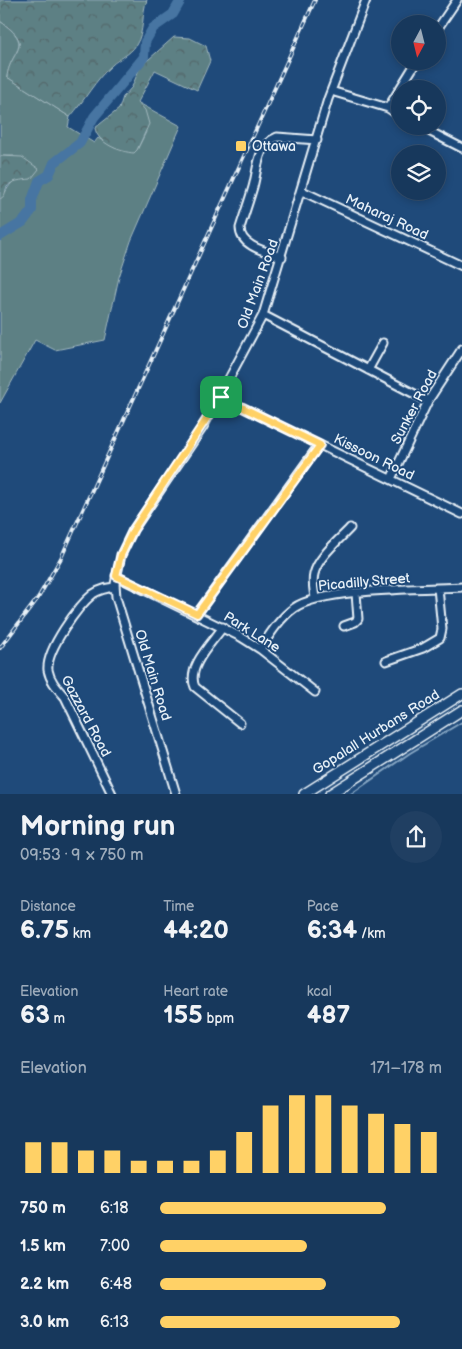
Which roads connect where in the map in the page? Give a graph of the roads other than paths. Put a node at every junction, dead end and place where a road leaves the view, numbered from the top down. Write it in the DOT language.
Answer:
graph roads {
  1 [pos="366,0"];
  2 [pos="457,0"];
  3 [pos="446,16"];
  4 [pos="411,70"];
  5 [pos="334,92"];
  6 [pos="388,108"];
  7 [pos="391,110"];
  8 [pos="437,135"];
  9 [pos="317,140"];
  10 [pos="462,148"];
  11 [pos="302,191"];
  12 [pos="282,257"];
  13 [pos="462,266"];
  14 [pos="264,315"];
  15 [pos="383,343"];
  16 [pos="462,349"];
  17 [pos="368,370"];
  18 [pos="221,397"];
  19 [pos="428,401"];
  20 [pos="320,445"];
  21 [pos="391,479"];
  22 [pos="462,514"];
  23 [pos="350,528"];
  24 [pos="116,576"];
  25 [pos="115,587"];
  26 [pos="462,587"];
  27 [pos="438,588"];
  28 [pos="356,593"];
  29 [pos="315,598"];
  30 [pos="197,614"];
  31 [pos="344,626"];
  32 [pos="223,627"];
  33 [pos="260,649"];
  34 [pos="386,661"];
  35 [pos="315,692"];
  36 [pos="462,694"];
  37 [pos="462,710"];
  38 [pos="240,723"];
  39 [pos="112,794"];
  40 [pos="176,794"];
  41 [pos="304,794"];
  42 [pos="330,794"];
  1 -- 5 [label="street, Old Main Road"];
  2 -- 3 [label="street"];
  4 -- 6 [label="street"];
  5 -- 6 [label="street"];
  5 -- 9 [label="street, Old Main Road"];
  6 -- 7 [label="street"];
  8 -- 10 [label="street"];
  9 -- 11 [label="street, Old Main Road"];
  9 -- 12 [label="street"];
  11 -- 12 [label="street, Old Main Road"];
  11 -- 13 [label="street, Maharaj Road"];
  12 -- 14 [label="street, Old Main Road"];
  14 -- 17 [label="street"];
  14 -- 18 [label="street, Old Main Road"];
  15 -- 17 [label="street"];
  16 -- 19 [label="street, Sunker Road"];
  17 -- 19 [label="street"];
  18 -- 20 [label="street, Kissoon Road"];
  18 -- 24 [label="street, Old Main Road"];
  19 -- 21 [label="street, Sunker Road"];
  20 -- 21 [label="street, Kissoon Road"];
  20 -- 30 [label="street"];
  21 -- 22 [label="street, Kissoon Road"];
  23 -- 29 [label="street"];
  24 -- 25 [label="street, Old Main Road"];
  24 -- 30 [label="street, Park Lane"];
  25 -- 39 [label="street, Gazzard Road"];
  25 -- 40 [label="street, Old Main Road"];
  26 -- 27 [label="street, Picadilly Street"];
  27 -- 28 [label="street, Picadilly Street"];
  27 -- 34 [label="street"];
  28 -- 29 [label="street, Picadilly Street"];
  28 -- 31 [label="street"];
  29 -- 33 [label="street, Picadilly Street"];
  30 -- 32 [label="street, Park Lane"];
  32 -- 33 [label="street, Park Lane"];
  32 -- 38 [label="street"];
  33 -- 35 [label="street, Park Lane"];
  36 -- 41 [label="main road, Gopalall Hurbans Road"];
  37 -- 42 [label="main road, Gopalall Hurbans Road"];
}
